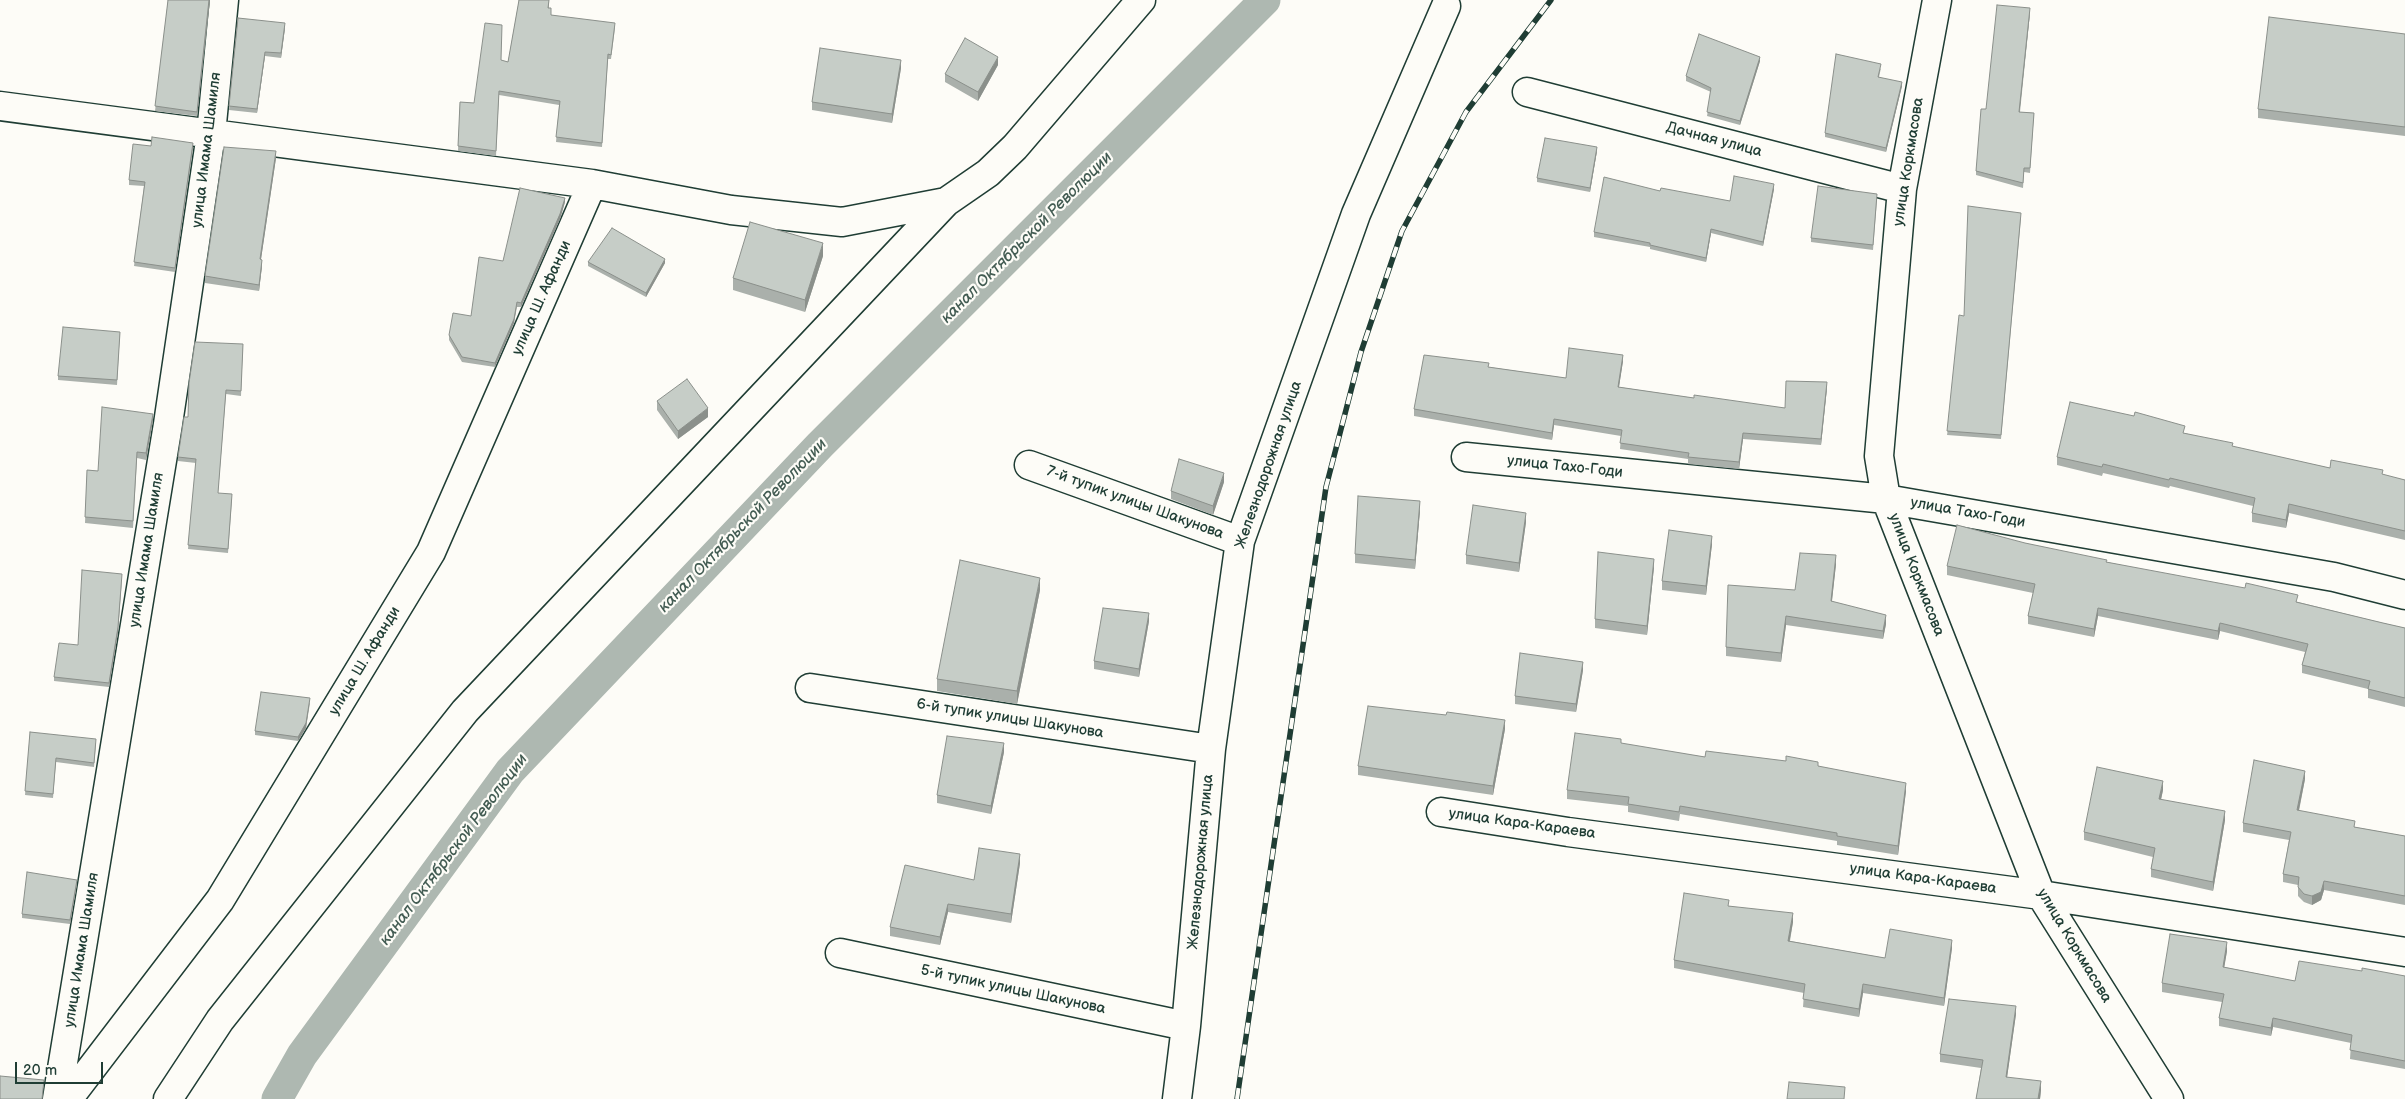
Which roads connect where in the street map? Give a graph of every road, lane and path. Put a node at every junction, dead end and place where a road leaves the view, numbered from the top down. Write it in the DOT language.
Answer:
graph roads {
  1 [pos="224,0"];
  2 [pos="1141,0"];
  3 [pos="1937,0"];
  4 [pos="1447,2"];
  5 [pos="1527,92"];
  6 [pos="0,106"];
  7 [pos="211,134"];
  8 [pos="592,184"];
  9 [pos="1902,189"];
  10 [pos="946,202"];
  11 [pos="1466,457"];
  12 [pos="1029,465"];
  13 [pos="1886,499"];
  14 [pos="1240,541"];
  15 [pos="2405,595"];
  16 [pos="810,688"];
  17 [pos="1211,749"];
  18 [pos="1441,812"];
  19 [pos="2041,895"];
  20 [pos="2405,952"];
  21 [pos="840,953"];
  22 [pos="1186,1026"];
  23 [pos="57,1099"];
  24 [pos="68,1099"];
  25 [pos="168,1099"];
  26 [pos="1177,1099"];
  27 [pos="2169,1099"];
  1 -- 7 [label="street, улица Имама Шамиля"];
  2 -- 10 [label="street"];
  3 -- 9 [label="street, улица Коркмасова"];
  4 -- 14 [label="street, Железнодорожная улица"];
  5 -- 9 [label="street, Дачная улица"];
  6 -- 7 [label="street"];
  7 -- 8 [label="street"];
  7 -- 23 [label="street, улица Имама Шамиля"];
  8 -- 10 [label="street"];
  8 -- 24 [label="street, улица Ш. Афанди"];
  9 -- 13 [label="street, улица Коркмасова"];
  10 -- 25 [label="street"];
  11 -- 13 [label="street, улица Тахо-Годи"];
  12 -- 14 [label="street, 7-й тупик улицы Шакунова"];
  13 -- 15 [label="street, улица Тахо-Годи"];
  13 -- 19 [label="street, улица Коркмасова"];
  14 -- 17 [label="street, Железнодорожная улица"];
  16 -- 17 [label="street, 6-й тупик улицы Шакунова"];
  17 -- 22 [label="street, Железнодорожная улица"];
  18 -- 19 [label="street, улица Кара-Караева"];
  19 -- 20 [label="street, улица Кара-Караева"];
  19 -- 27 [label="street, улица Коркмасова"];
  21 -- 22 [label="street, 5-й тупик улицы Шакунова"];
  22 -- 26 [label="street, Железнодорожная улица"];
}
